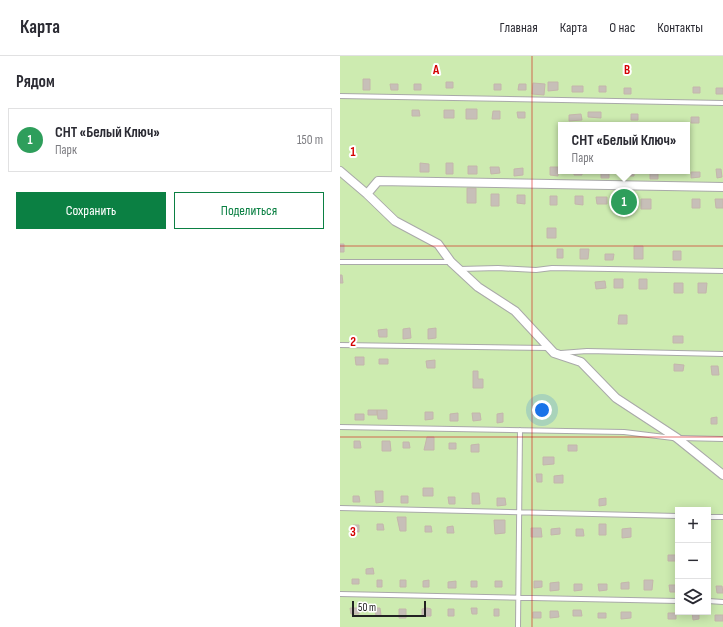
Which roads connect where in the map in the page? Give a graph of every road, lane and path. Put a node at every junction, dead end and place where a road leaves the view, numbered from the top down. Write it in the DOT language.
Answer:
graph roads {
  1 [pos="340,96"];
  2 [pos="723,104"];
  3 [pos="340,171"];
  4 [pos="344,178"];
  5 [pos="723,187"];
  6 [pos="367,194"];
  7 [pos="340,262"];
  8 [pos="451,262"];
  9 [pos="458,269"];
  10 [pos="723,271"];
  11 [pos="340,345"];
  12 [pos="551,351"];
  13 [pos="723,354"];
  14 [pos="340,427"];
  15 [pos="520,430"];
  16 [pos="677,438"];
  17 [pos="723,439"];
  18 [pos="723,475"];
  19 [pos="340,508"];
  20 [pos="519,512"];
  21 [pos="675,516"];
  22 [pos="711,517"];
  23 [pos="723,517"];
  24 [pos="340,594"];
  25 [pos="518,597"];
  26 [pos="675,601"];
  27 [pos="711,601"];
  28 [pos="723,602"];
  29 [pos="518,627"];
  1 -- 2 [label="lane"];
  3 -- 4 [label="street"];
  4 -- 6 [label="street"];
  5 -- 6 [label="street"];
  6 -- 8 [label="street"];
  7 -- 8 [label="lane"];
  8 -- 9 [label="street"];
  9 -- 10 [label="lane"];
  9 -- 12 [label="street"];
  11 -- 12 [label="lane"];
  12 -- 13 [label="lane"];
  12 -- 16 [label="street"];
  14 -- 15 [label="lane"];
  15 -- 16 [label="lane"];
  15 -- 20 [label="lane"];
  16 -- 17 [label="lane"];
  16 -- 18 [label="street"];
  19 -- 20 [label="lane"];
  20 -- 21 [label="lane"];
  20 -- 25 [label="lane"];
  22 -- 23 [label="lane"];
  24 -- 25 [label="lane"];
  25 -- 26 [label="lane"];
  25 -- 29 [label="lane"];
  27 -- 28 [label="lane"];
}
